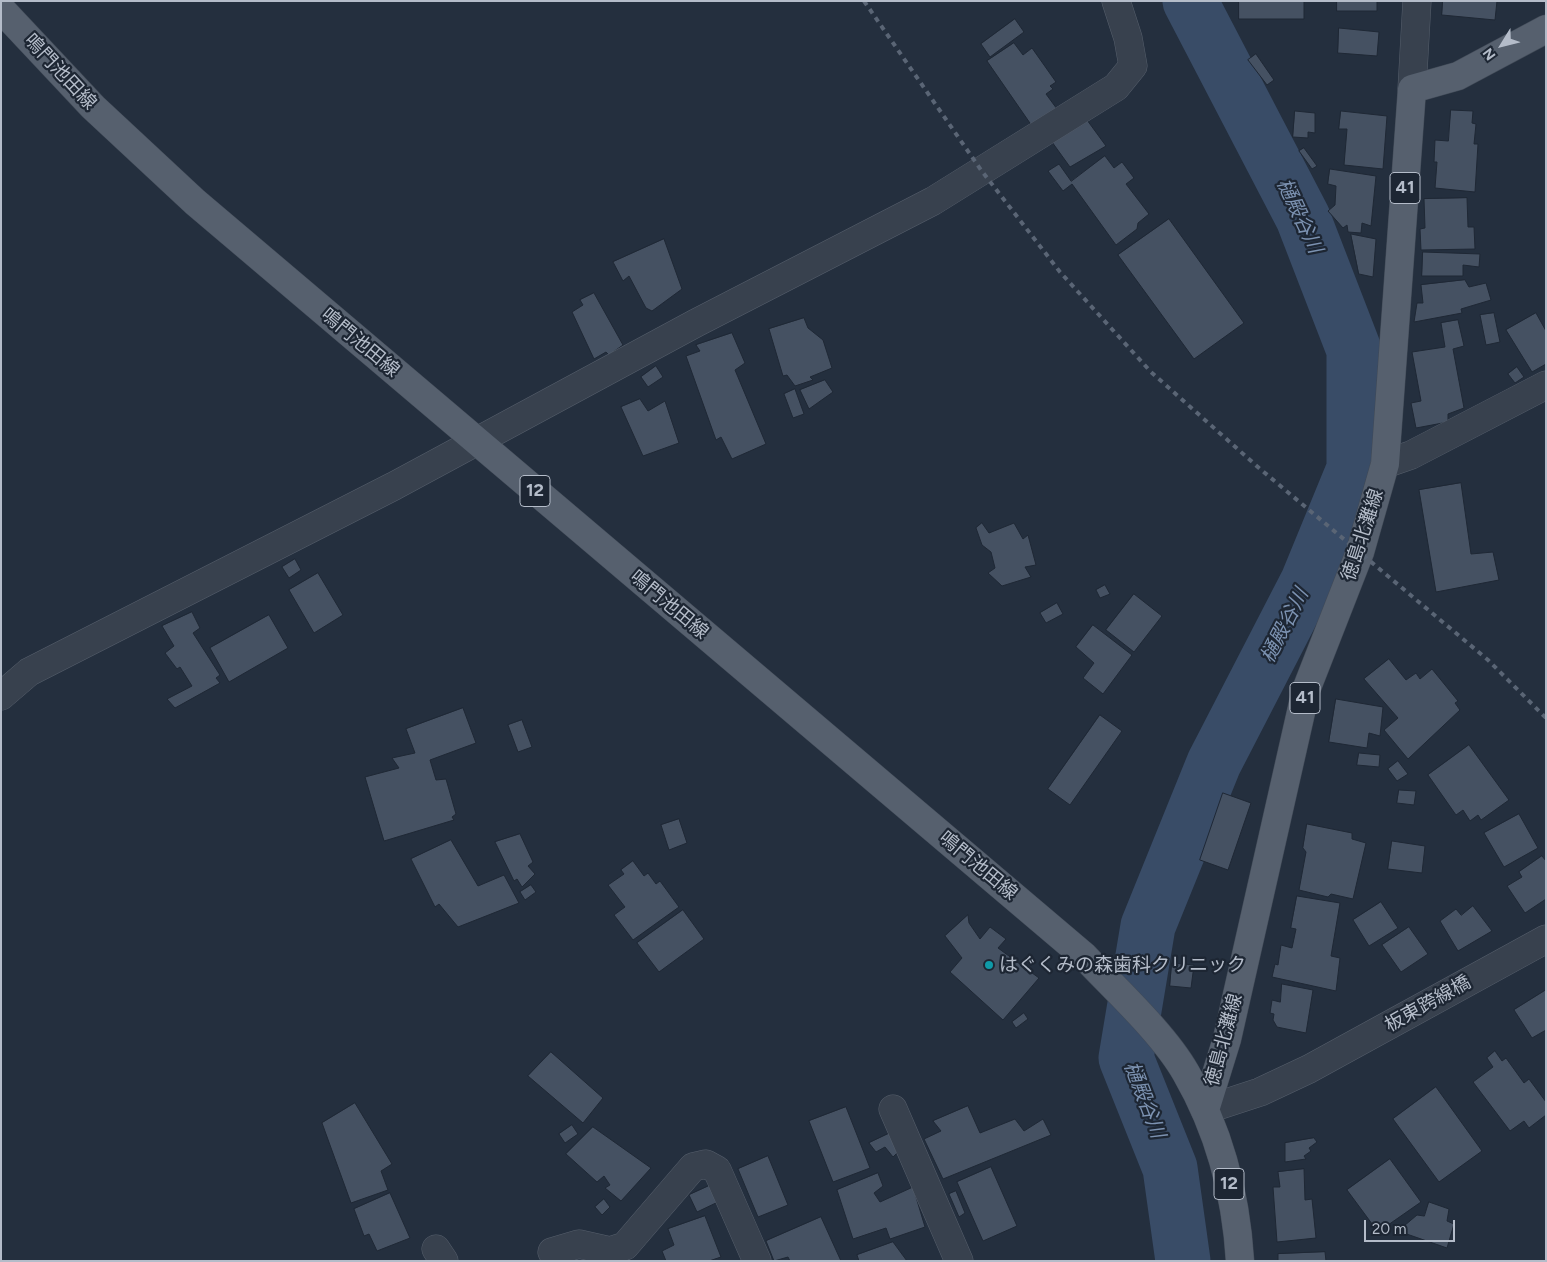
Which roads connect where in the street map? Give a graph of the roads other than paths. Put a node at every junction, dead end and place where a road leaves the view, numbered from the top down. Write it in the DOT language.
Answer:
graph roads {
  1 [pos="1116,1"];
  2 [pos="1417,1"];
  3 [pos="1,8"];
  4 [pos="1546,29"];
  5 [pos="1412,89"];
  6 [pos="1546,385"];
  7 [pos="478,442"];
  8 [pos="1385,464"];
  9 [pos="1,696"];
  10 [pos="1546,939"];
  11 [pos="893,1109"];
  12 [pos="1204,1110"];
  13 [pos="548,1258"];
  14 [pos="757,1261"];
  15 [pos="959,1261"];
  16 [pos="1240,1261"];
  1 -- 7 [label="street"];
  2 -- 5 [label="street"];
  3 -- 7 [label="main road, 鳴門池田線 / 12"];
  4 -- 5 [label="main road"];
  5 -- 8 [label="main road, 徳島北灘線 / 41"];
  6 -- 8 [label="street"];
  7 -- 9 [label="street"];
  7 -- 12 [label="main road, 鳴門池田線 / 12"];
  8 -- 12 [label="main road, 徳島北灘線 / 41"];
  10 -- 12 [label="street, 板東跨線橋"];
  11 -- 15 [label="street"];
  12 -- 16 [label="main road, 鳴門池田線 / 12"];
  13 -- 14 [label="street"];
}
